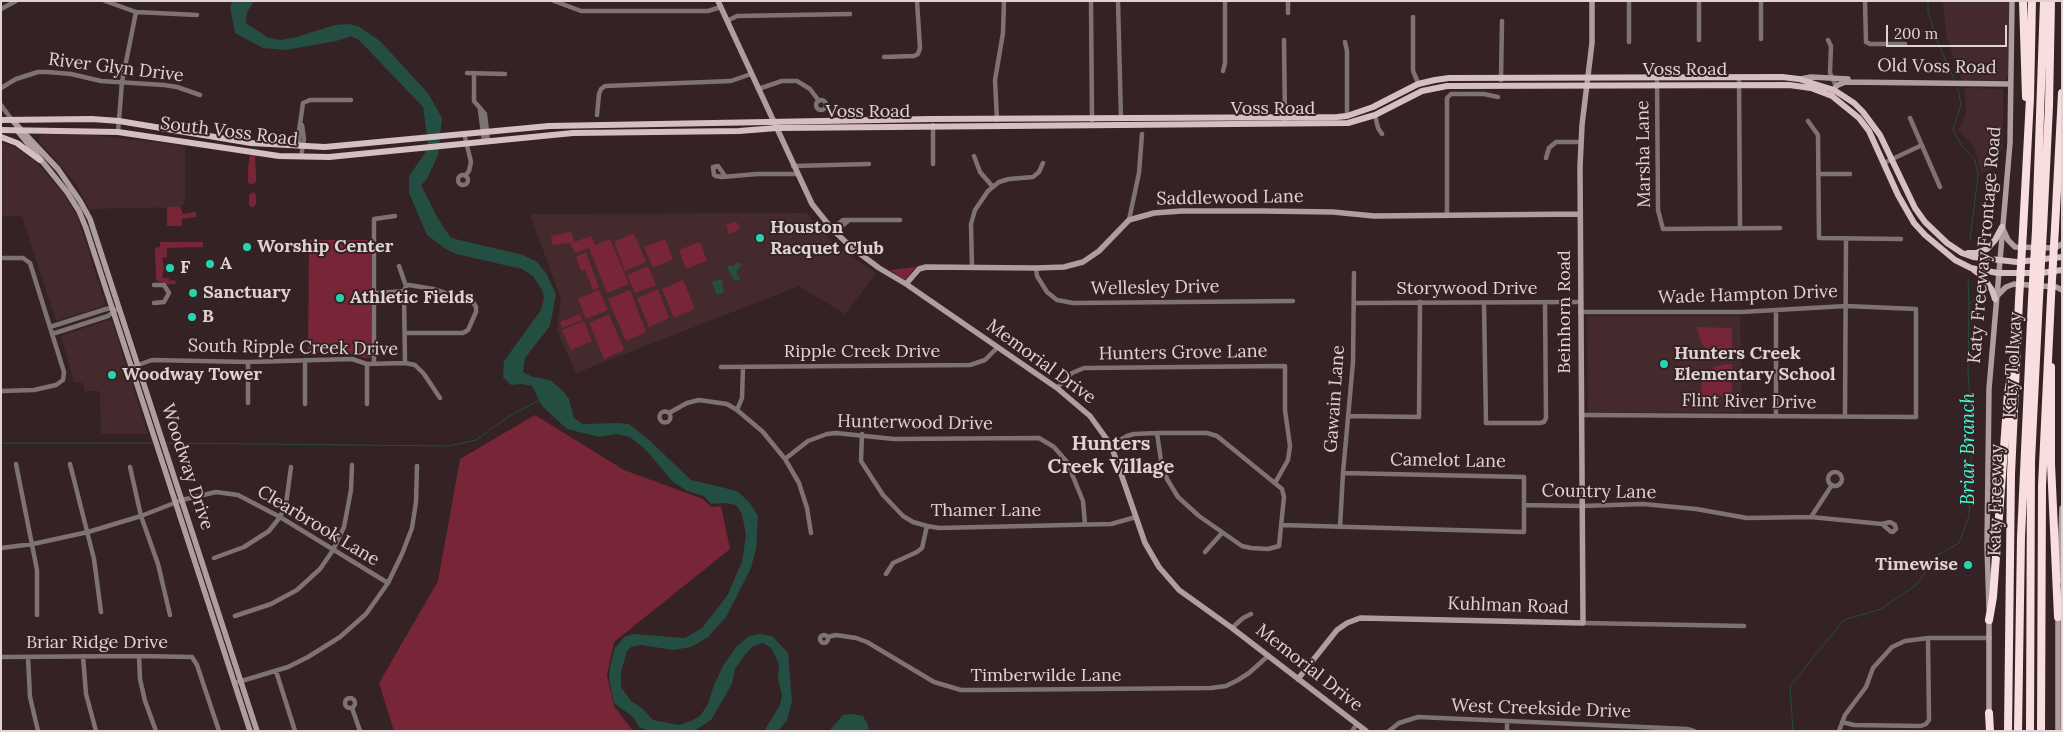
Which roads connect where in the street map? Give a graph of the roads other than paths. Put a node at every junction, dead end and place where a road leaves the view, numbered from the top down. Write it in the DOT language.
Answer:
graph roads {
  1 [pos="16,1"];
  2 [pos="105,1"];
  3 [pos="554,1"];
  4 [pos="917,1"];
  5 [pos="1004,1"];
  6 [pos="1091,1"];
  7 [pos="1118,1"];
  8 [pos="1225,1"];
  9 [pos="1288,1"];
  10 [pos="1592,1"];
  11 [pos="1629,1"];
  12 [pos="1699,1"];
  13 [pos="1761,1"];
  14 [pos="1865,1"];
  15 [pos="2012,1"];
  16 [pos="2023,1"];
  17 [pos="2032,1"];
  18 [pos="2044,1"];
  19 [pos="2051,1"];
  20 [pos="719,4"];
  21 [pos="1,9"];
  22 [pos="136,12"];
  23 [pos="1288,13"];
  24 [pos="850,14"];
  25 [pos="198,15"];
  26 [pos="1413,17"];
  27 [pos="727,21"];
  28 [pos="1502,21"];
  29 [pos="1761,39"];
  30 [pos="1284,40"];
  31 [pos="1699,40"];
  32 [pos="1828,40"];
  33 [pos="1345,42"];
  34 [pos="1629,42"];
  35 [pos="1905,44"];
  36 [pos="884,57"];
  37 [pos="1223,71"];
  38 [pos="467,73"];
  39 [pos="474,73"];
  40 [pos="505,74"];
  41 [pos="751,74"];
  42 [pos="1832,78"];
  43 [pos="1799,79"];
  44 [pos="1657,81"];
  45 [pos="1739,81"];
  46 [pos="1863,81"];
  47 [pos="122,82"];
  48 [pos="1588,82"];
  49 [pos="1501,83"];
  50 [pos="2010,84"];
  51 [pos="1,88"];
  52 [pos="758,88"];
  53 [pos="1420,88"];
  54 [pos="1834,91"];
  55 [pos="2062,93"];
  56 [pos="200,96"];
  57 [pos="1498,97"];
  58 [pos="351,100"];
  59 [pos="819,100"];
  60 [pos="1,105"];
  61 [pos="597,115"];
  62 [pos="1375,115"];
  63 [pos="1348,116"];
  64 [pos="1240,117"];
  65 [pos="1043,118"];
  66 [pos="1092,118"];
  67 [pos="1121,118"];
  68 [pos="1188,118"];
  69 [pos="1910,118"];
  70 [pos="932,119"];
  71 [pos="1,120"];
  72 [pos="12,120"];
  73 [pos="1285,120"];
  74 [pos="1337,120"];
  75 [pos="119,121"];
  76 [pos="1808,121"];
  77 [pos="2029,121"];
  78 [pos="997,123"];
  79 [pos="623,124"];
  80 [pos="671,124"];
  81 [pos="775,124"];
  82 [pos="1240,124"];
  83 [pos="1188,125"];
  84 [pos="1043,126"];
  85 [pos="1092,126"];
  86 [pos="1121,126"];
  87 [pos="933,127"];
  88 [pos="527,128"];
  89 [pos="1,130"];
  90 [pos="19,130"];
  91 [pos="118,132"];
  92 [pos="484,132"];
  93 [pos="671,132"];
  94 [pos="190,133"];
  95 [pos="622,133"];
  96 [pos="464,134"];
  97 [pos="1142,134"];
  98 [pos="1382,134"];
  99 [pos="451,135"];
  100 [pos="1,137"];
  101 [pos="527,137"];
  102 [pos="486,141"];
  103 [pos="1581,142"];
  104 [pos="189,143"];
  105 [pos="362,143"];
  106 [pos="466,144"];
  107 [pos="1922,145"];
  108 [pos="301,146"];
  109 [pos="452,146"];
  110 [pos="369,153"];
  111 [pos="974,156"];
  112 [pos="301,157"];
  113 [pos="1546,158"];
  114 [pos="1892,159"];
  115 [pos="40,160"];
  116 [pos="1044,162"];
  117 [pos="1884,163"];
  118 [pos="869,164"];
  119 [pos="934,164"];
  120 [pos="793,166"];
  121 [pos="797,174"];
  122 [pos="1818,174"];
  123 [pos="1850,174"];
  124 [pos="465,176"];
  125 [pos="725,176"];
  126 [pos="993,187"];
  127 [pos="1940,187"];
  128 [pos="78,202"];
  129 [pos="1580,214"];
  130 [pos="395,216"];
  131 [pos="1447,216"];
  132 [pos="1921,216"];
  133 [pos="900,220"];
  134 [pos="1129,220"];
  135 [pos="1914,223"];
  136 [pos="2002,227"];
  137 [pos="1740,228"];
  138 [pos="1780,228"];
  139 [pos="832,229"];
  140 [pos="2039,229"];
  141 [pos="1901,239"];
  142 [pos="1846,240"];
  143 [pos="2062,244"];
  144 [pos="1962,253"];
  145 [pos="2062,257"];
  146 [pos="1,258"];
  147 [pos="1999,260"];
  148 [pos="399,266"];
  149 [pos="972,268"];
  150 [pos="1036,268"];
  151 [pos="1971,268"];
  152 [pos="2062,270"];
  153 [pos="1354,273"];
  154 [pos="1998,273"];
  155 [pos="906,284"];
  156 [pos="154,285"];
  157 [pos="405,289"];
  158 [pos="2062,290"];
  159 [pos="376,293"];
  160 [pos="2035,298"];
  161 [pos="1293,300"];
  162 [pos="1996,300"];
  163 [pos="1420,302"];
  164 [pos="1484,302"];
  165 [pos="1545,302"];
  166 [pos="1580,302"];
  167 [pos="154,303"];
  168 [pos="1354,303"];
  169 [pos="1846,306"];
  170 [pos="115,310"];
  171 [pos="1776,310"];
  172 [pos="1580,312"];
  173 [pos="50,327"];
  174 [pos="2049,331"];
  175 [pos="405,333"];
  176 [pos="52,334"];
  177 [pos="2017,336"];
  178 [pos="997,348"];
  179 [pos="305,360"];
  180 [pos="248,362"];
  181 [pos="406,363"];
  182 [pos="367,364"];
  183 [pos="374,364"];
  184 [pos="134,366"];
  185 [pos="721,367"];
  186 [pos="742,367"];
  187 [pos="1057,388"];
  188 [pos="1,391"];
  189 [pos="440,398"];
  190 [pos="248,403"];
  191 [pos="305,404"];
  192 [pos="367,404"];
  193 [pos="737,410"];
  194 [pos="670,413"];
  195 [pos="1581,415"];
  196 [pos="1348,416"];
  197 [pos="1776,416"];
  198 [pos="151,417"];
  199 [pos="1846,417"];
  200 [pos="1916,418"];
  201 [pos="1157,433"];
  202 [pos="862,434"];
  203 [pos="1111,445"];
  204 [pos="164,456"];
  205 [pos="785,459"];
  206 [pos="16,464"];
  207 [pos="70,464"];
  208 [pos="352,465"];
  209 [pos="291,466"];
  210 [pos="417,466"];
  211 [pos="130,468"];
  212 [pos="1343,473"];
  213 [pos="1275,483"];
  214 [pos="1832,485"];
  215 [pos="182,500"];
  216 [pos="175,503"];
  217 [pos="1524,505"];
  218 [pos="1582,506"];
  219 [pos="2062,508"];
  220 [pos="141,516"];
  221 [pos="280,517"];
  222 [pos="1136,517"];
  223 [pos="1811,517"];
  224 [pos="1085,524"];
  225 [pos="1882,524"];
  226 [pos="1282,525"];
  227 [pos="927,526"];
  228 [pos="1340,527"];
  229 [pos="88,532"];
  230 [pos="811,533"];
  231 [pos="1222,533"];
  232 [pos="33,544"];
  233 [pos="1,548"];
  234 [pos="333,550"];
  235 [pos="1205,552"];
  236 [pos="214,558"];
  237 [pos="886,574"];
  238 [pos="388,583"];
  239 [pos="209,592"];
  240 [pos="101,612"];
  241 [pos="1251,614"];
  242 [pos="37,615"];
  243 [pos="170,615"];
  244 [pos="235,616"];
  245 [pos="2058,617"];
  246 [pos="1989,620"];
  247 [pos="1583,623"];
  248 [pos="1744,626"];
  249 [pos="1232,628"];
  250 [pos="828,637"];
  251 [pos="1928,638"];
  252 [pos="1990,638"];
  253 [pos="83,656"];
  254 [pos="138,656"];
  255 [pos="1268,656"];
  256 [pos="1,657"];
  257 [pos="28,657"];
  258 [pos="276,671"];
  259 [pos="1298,680"];
  260 [pos="238,682"];
  261 [pos="352,708"];
  262 [pos="1989,713"];
  263 [pos="1507,721"];
  264 [pos="1842,722"];
  265 [pos="1357,724"];
  266 [pos="1624,728"];
  267 [pos="38,731"];
  268 [pos="96,731"];
  269 [pos="156,731"];
  270 [pos="219,731"];
  271 [pos="250,731"];
  272 [pos="257,731"];
  273 [pos="295,731"];
  274 [pos="360,731"];
  275 [pos="1352,731"];
  276 [pos="1366,731"];
  277 [pos="1389,731"];
  278 [pos="1507,731"];
  279 [pos="1694,731"];
  280 [pos="1839,731"];
  281 [pos="1990,731"];
  282 [pos="2008,731"];
  283 [pos="2018,731"];
  284 [pos="2030,731"];
  285 [pos="2041,731"];
  286 [pos="2058,731"];
  1 -- 21 [label="street"];
  2 -- 22 [label="street"];
  3 -- 20 [label="street"];
  4 -- 36 [label="street"];
  5 -- 78 [label="street"];
  6 -- 66 [label="street"];
  7 -- 67 [label="street"];
  8 -- 37 [label="street"];
  9 -- 23 [label="street"];
  10 -- 48 [label="street, Beinhorn Road"];
  11 -- 34 [label="street"];
  12 -- 31 [label="street"];
  13 -- 29 [label="street"];
  14 -- 35 [label="street"];
  15 -- 50 [label="street, Katy Freeway Frontage Road"];
  16 -- 77 [label="highway"];
  17 -- 77 [label="highway, Katy Freeway"];
  18 -- 140 [label="highway, Katy Tollway"];
  19 -- 140 [label="highway, Katy Tollway"];
  20 -- 27 [label="street, Memorial Drive"];
  22 -- 25 [label="street"];
  22 -- 47 [label="street"];
  24 -- 27 [label="street"];
  26 -- 53 [label="street"];
  27 -- 41 [label="street, Memorial Drive"];
  28 -- 49 [label="street"];
  30 -- 73 [label="street"];
  32 -- 42 [label="street"];
  33 -- 63 [label="street"];
  38 -- 39 [label="street"];
  39 -- 40 [label="street"];
  39 -- 92 [label="street"];
  41 -- 52 [label="street, Memorial Drive"];
  41 -- 61 [label="street"];
  42 -- 43 [label="street, Old Voss Road"];
  42 -- 46 [label="street, Old Voss Road"];
  42 -- 54 [label="street"];
  43 -- 45 [label="main road, Voss Road"];
  43 -- 54 [label="main road, Voss Road"];
  44 -- 45 [label="main road, Voss Road"];
  44 -- 48 [label="main road, Voss Road"];
  44 -- 137 [label="street, Marsha Lane"];
  45 -- 54 [label="main road, Voss Road"];
  45 -- 137 [label="street"];
  46 -- 50 [label="street, Old Voss Road"];
  46 -- 54 [label="street, Old Voss Road"];
  47 -- 51 [label="street, River Glyn Drive"];
  47 -- 56 [label="street, River Glyn Drive"];
  47 -- 75 [label="street"];
  48 -- 49 [label="main road, Voss Road"];
  48 -- 103 [label="street, Beinhorn Road"];
  49 -- 53 [label="main road, Voss Road"];
  50 -- 136 [label="street, Katy Freeway Frontage Road"];
  52 -- 59 [label="street"];
  52 -- 81 [label="street, Memorial Drive"];
  53 -- 62 [label="main road, Voss Road"];
  53 -- 63 [label="main road, Voss Road"];
  54 -- 114 [label="main road, Voss Road"];
  54 -- 117 [label="main road, Voss Road"];
  55 -- 174 [label="highway, bridge"];
  57 -- 131 [label="street"];
  58 -- 108 [label="street"];
  60 -- 72 [label="street, Woodway Drive"];
  62 -- 74 [label="main road, Voss Road"];
  62 -- 98 [label="street"];
  63 -- 74 [label="main road, Voss Road"];
  64 -- 68 [label="main road, Voss Road"];
  64 -- 73 [label="main road, Voss Road"];
  64 -- 82 [label="main road"];
  65 -- 66 [label="main road, Voss Road"];
  65 -- 78 [label="main road, Voss Road"];
  65 -- 84 [label="main road"];
  66 -- 67 [label="main road, Voss Road"];
  66 -- 85 [label="street"];
  67 -- 68 [label="main road, Voss Road"];
  67 -- 86 [label="street"];
  68 -- 83 [label="main road"];
  69 -- 107 [label="street"];
  70 -- 78 [label="main road, Voss Road"];
  70 -- 81 [label="main road, Voss Road"];
  70 -- 87 [label="street"];
  71 -- 72 [label="main road, South Voss Road"];
  72 -- 75 [label="main road, South Voss Road"];
  72 -- 90 [label="street, Woodway Drive"];
  73 -- 74 [label="main road, Voss Road"];
  73 -- 82 [label="main road, Voss Road"];
  75 -- 91 [label="street"];
  75 -- 94 [label="main road, South Voss Road"];
  76 -- 122 [label="street"];
  77 -- 177 [label="highway, Katy Freeway, bridge"];
  78 -- 84 [label="main road, Voss Road"];
  78 -- 87 [label="main road, Voss Road"];
  79 -- 80 [label="main road, Voss Road"];
  79 -- 88 [label="main road, Voss Road"];
  79 -- 95 [label="main road"];
  80 -- 81 [label="main road, Voss Road"];
  80 -- 93 [label="main road"];
  81 -- 87 [label="main road, Voss Road"];
  81 -- 93 [label="main road, Voss Road"];
  81 -- 120 [label="street, Memorial Drive"];
  82 -- 83 [label="main road, Voss Road"];
  83 -- 86 [label="main road, Voss Road"];
  84 -- 85 [label="main road, Voss Road"];
  85 -- 86 [label="main road, Voss Road"];
  87 -- 119 [label="street"];
  88 -- 92 [label="main road, Voss Road"];
  88 -- 101 [label="main road"];
  89 -- 90 [label="main road, South Voss Road"];
  90 -- 91 [label="main road, South Voss Road"];
  90 -- 115 [label="street, Woodway Drive"];
  90 -- 128 [label="street, Woodway Drive"];
  91 -- 104 [label="main road, South Voss Road"];
  92 -- 96 [label="main road, Voss Road"];
  92 -- 102 [label="street"];
  93 -- 95 [label="main road, Voss Road"];
  94 -- 104 [label="main road"];
  94 -- 108 [label="main road, South Voss Road"];
  95 -- 101 [label="main road, Voss Road"];
  96 -- 99 [label="main road, Voss Road"];
  96 -- 106 [label="street"];
  97 -- 134 [label="street"];
  99 -- 105 [label="main road, South Voss Road"];
  100 -- 115 [label="main road"];
  101 -- 102 [label="main road, Voss Road"];
  102 -- 106 [label="main road, Voss Road"];
  103 -- 113 [label="street"];
  103 -- 129 [label="street, Beinhorn Road"];
  104 -- 112 [label="main road, South Voss Road"];
  105 -- 108 [label="main road, South Voss Road"];
  105 -- 110 [label="main road"];
  106 -- 109 [label="main road, Voss Road"];
  106 -- 124 [label="street"];
  107 -- 114 [label="street"];
  107 -- 127 [label="street"];
  108 -- 112 [label="street"];
  109 -- 110 [label="main road, South Voss Road"];
  110 -- 112 [label="main road, South Voss Road"];
  111 -- 126 [label="street"];
  114 -- 117 [label="street"];
  114 -- 132 [label="main road, Voss Road"];
  115 -- 128 [label="street, Woodway Drive"];
  116 -- 126 [label="street"];
  117 -- 135 [label="main road, Voss Road"];
  118 -- 120 [label="street"];
  120 -- 121 [label="street, Memorial Drive"];
  121 -- 125 [label="street"];
  121 -- 139 [label="street, Memorial Drive"];
  122 -- 123 [label="street"];
  122 -- 142 [label="street"];
  126 -- 149 [label="street"];
  128 -- 170 [label="street, Woodway Drive"];
  129 -- 131 [label="street, Saddlewood Lane"];
  129 -- 166 [label="street, Beinhorn Road"];
  130 -- 159 [label="street"];
  131 -- 134 [label="street, Saddlewood Lane"];
  132 -- 135 [label="main road"];
  132 -- 144 [label="main road, Voss Road"];
  133 -- 139 [label="street"];
  134 -- 150 [label="street"];
  135 -- 151 [label="main road, Voss Road"];
  136 -- 143 [label="street"];
  136 -- 144 [label="main road"];
  136 -- 147 [label="street, Katy Freeway Frontage Road"];
  137 -- 138 [label="street"];
  139 -- 155 [label="street, Memorial Drive"];
  140 -- 160 [label="highway, Katy Tollway, bridge"];
  141 -- 142 [label="street"];
  142 -- 169 [label="street"];
  144 -- 147 [label="main road, Voss Road"];
  145 -- 147 [label="main road, Voss Road"];
  146 -- 173 [label="street"];
  147 -- 154 [label="street, Katy Freeway Frontage Road"];
  148 -- 157 [label="street"];
  149 -- 150 [label="street"];
  149 -- 155 [label="street"];
  150 -- 161 [label="street, Wellesley Drive"];
  151 -- 154 [label="main road, Voss Road"];
  151 -- 162 [label="main road"];
  152 -- 154 [label="main road, Voss Road"];
  153 -- 168 [label="street, Gawain Lane"];
  154 -- 162 [label="street, Katy Freeway Frontage Road"];
  155 -- 178 [label="street, Memorial Drive"];
  156 -- 167 [label="street"];
  157 -- 159 [label="street"];
  157 -- 175 [label="street"];
  157 -- 175 [label="street"];
  158 -- 162 [label="street"];
  159 -- 183 [label="street"];
  160 -- 283 [label="highway, Katy Tollway"];
  160 -- 284 [label="highway, Katy Tollway"];
  162 -- 246 [label="street, Katy Freeway Frontage Road"];
  163 -- 164 [label="street, Storywood Drive"];
  163 -- 168 [label="street, Storywood Drive"];
  163 -- 196 [label="street"];
  164 -- 165 [label="street, Storywood Drive"];
  164 -- 165 [label="street"];
  165 -- 166 [label="street, Storywood Drive"];
  166 -- 172 [label="street, Beinhorn Road"];
  168 -- 196 [label="street, Gawain Lane"];
  169 -- 171 [label="street, Wade Hampton Drive"];
  169 -- 199 [label="street"];
  169 -- 200 [label="street, Wade Hampton Drive"];
  170 -- 173 [label="street"];
  170 -- 176 [label="street"];
  170 -- 184 [label="street, Woodway Drive"];
  170 -- 184 [label="street, Woodway Drive"];
  171 -- 172 [label="street, Wade Hampton Drive"];
  171 -- 197 [label="street"];
  172 -- 195 [label="street, Beinhorn Road"];
  173 -- 176 [label="street"];
  174 -- 245 [label="highway"];
  174 -- 285 [label="highway"];
  175 -- 181 [label="street"];
  176 -- 188 [label="street"];
  177 -- 246 [label="highway"];
  177 -- 282 [label="highway, Katy Freeway"];
  178 -- 186 [label="street, Ripple Creek Drive"];
  178 -- 187 [label="street, Memorial Drive"];
  179 -- 180 [label="street, South Ripple Creek Drive"];
  179 -- 182 [label="street, South Ripple Creek Drive"];
  179 -- 191 [label="street"];
  180 -- 184 [label="street, South Ripple Creek Drive"];
  180 -- 190 [label="street"];
  181 -- 183 [label="street, South Ripple Creek Drive"];
  181 -- 189 [label="street, South Ripple Creek Drive"];
  182 -- 183 [label="street, South Ripple Creek Drive"];
  182 -- 192 [label="street"];
  184 -- 198 [label="street, Woodway Drive"];
  185 -- 186 [label="street, Ripple Creek Drive"];
  186 -- 193 [label="street"];
  187 -- 203 [label="street, Memorial Drive"];
  187 -- 213 [label="street, Hunters Grove Lane"];
  193 -- 194 [label="street"];
  193 -- 205 [label="street"];
  195 -- 197 [label="street, Flint River Drive"];
  195 -- 218 [label="street, Beinhorn Road"];
  196 -- 212 [label="street, Gawain Lane"];
  197 -- 199 [label="street, Flint River Drive"];
  198 -- 204 [label="street, Woodway Drive"];
  198 -- 204 [label="street, Woodway Drive"];
  199 -- 200 [label="street, Flint River Drive"];
  201 -- 203 [label="street"];
  201 -- 213 [label="street"];
  201 -- 231 [label="street"];
  202 -- 205 [label="street, Hunterwood Drive"];
  202 -- 224 [label="street, Hunterwood Drive"];
  202 -- 227 [label="street, Thamer Lane"];
  203 -- 222 [label="street, Memorial Drive"];
  204 -- 215 [label="street, Woodway Drive"];
  204 -- 216 [label="street, Woodway Drive"];
  205 -- 230 [label="street"];
  206 -- 232 [label="street"];
  207 -- 229 [label="street"];
  208 -- 234 [label="street"];
  209 -- 221 [label="street"];
  210 -- 238 [label="street"];
  211 -- 220 [label="street"];
  212 -- 217 [label="street, Camelot Lane"];
  212 -- 228 [label="street, Gawain Lane"];
  213 -- 226 [label="street"];
  214 -- 223 [label="street"];
  215 -- 216 [label="street, Clearbrook Lane"];
  215 -- 221 [label="street, Clearbrook Lane"];
  215 -- 239 [label="street, Woodway Drive"];
  216 -- 220 [label="street, Clearbrook Lane"];
  216 -- 239 [label="street, Woodway Drive"];
  217 -- 218 [label="street, Country Lane"];
  217 -- 228 [label="street, Country Lane"];
  218 -- 223 [label="street, Country Lane"];
  218 -- 247 [label="street, Beinhorn Road"];
  219 -- 245 [label="street"];
  220 -- 229 [label="street, Clearbrook Lane"];
  220 -- 243 [label="street"];
  221 -- 234 [label="street, Clearbrook Lane"];
  221 -- 236 [label="street"];
  222 -- 224 [label="street, Thamer Lane"];
  222 -- 249 [label="street, Memorial Drive"];
  223 -- 225 [label="street, Country Lane"];
  224 -- 227 [label="street, Thamer Lane"];
  226 -- 228 [label="street, Country Lane"];
  226 -- 231 [label="street"];
  227 -- 237 [label="street"];
  229 -- 232 [label="street, Clearbrook Lane"];
  229 -- 240 [label="street"];
  231 -- 235 [label="street"];
  232 -- 233 [label="street, Clearbrook Lane"];
  232 -- 242 [label="street"];
  234 -- 238 [label="street, Clearbrook Lane"];
  234 -- 244 [label="street"];
  238 -- 258 [label="street"];
  239 -- 260 [label="street, Woodway Drive"];
  241 -- 249 [label="street"];
  245 -- 286 [label="street"];
  246 -- 252 [label="street, Katy Freeway Frontage Road"];
  247 -- 248 [label="street, Kuhlman Road"];
  247 -- 259 [label="street, Kuhlman Road"];
  249 -- 255 [label="street, Memorial Drive"];
  250 -- 255 [label="street, Timberwilde Lane"];
  251 -- 252 [label="street"];
  251 -- 264 [label="street"];
  251 -- 264 [label="street"];
  252 -- 262 [label="street, Katy Freeway Frontage Road"];
  253 -- 254 [label="street, Briar Ridge Drive"];
  253 -- 257 [label="street, Briar Ridge Drive"];
  253 -- 268 [label="street"];
  254 -- 269 [label="street"];
  254 -- 270 [label="street, Briar Ridge Drive"];
  255 -- 259 [label="street, Memorial Drive"];
  256 -- 257 [label="street, Briar Ridge Drive"];
  257 -- 267 [label="street"];
  258 -- 260 [label="street"];
  258 -- 273 [label="street"];
  259 -- 265 [label="street, Memorial Drive"];
  260 -- 271 [label="street, Woodway Drive"];
  260 -- 272 [label="street, Woodway Drive"];
  261 -- 274 [label="street"];
  262 -- 281 [label="highway"];
  263 -- 266 [label="street, West Creekside Drive"];
  263 -- 277 [label="street, West Creekside Drive"];
  263 -- 278 [label="street"];
  264 -- 280 [label="street"];
  265 -- 275 [label="street"];
  265 -- 276 [label="street, Memorial Drive"];
  266 -- 279 [label="street, West Creekside Drive"];
}
